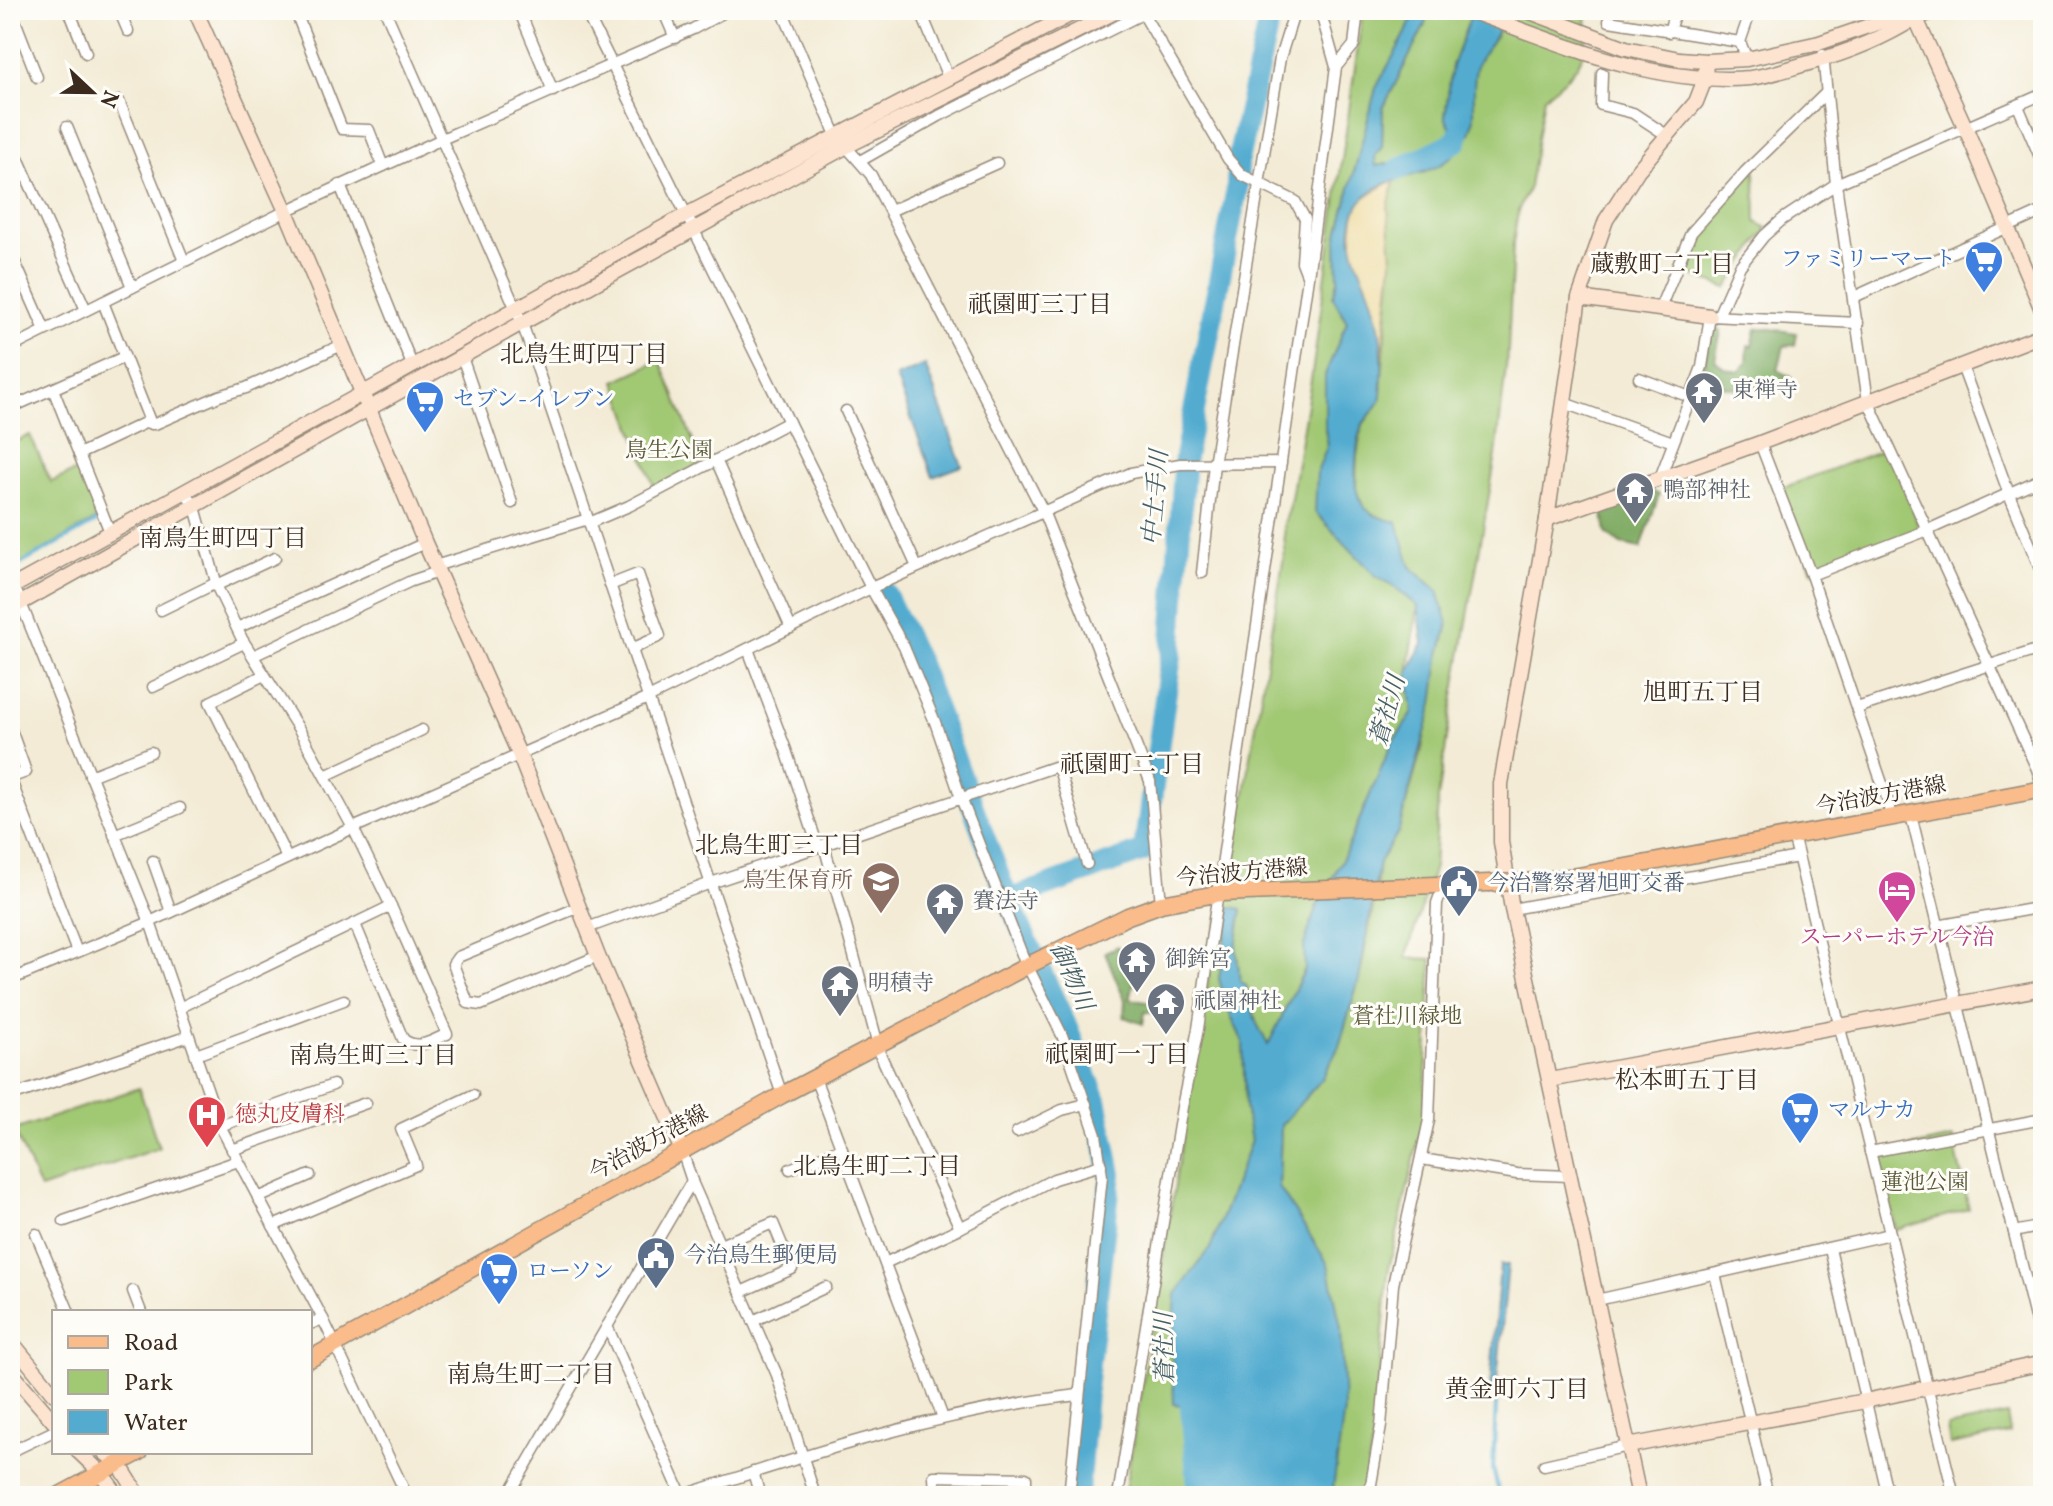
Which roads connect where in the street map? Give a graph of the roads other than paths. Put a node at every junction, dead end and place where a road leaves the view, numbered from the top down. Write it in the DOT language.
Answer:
graph roads {
  1 [pos="11,10"];
  2 [pos="69,10"];
  3 [pos="119,10"];
  4 [pos="195,10"];
  5 [pos="295,10"];
  6 [pos="385,10"];
  7 [pos="519,10"];
  8 [pos="585,10"];
  9 [pos="663,10"];
  10 [pos="728,10"];
  11 [pos="782,10"];
  12 [pos="920,10"];
  13 [pos="1079,10"];
  14 [pos="1119,10"];
  15 [pos="1295,10"];
  16 [pos="1320,10"];
  17 [pos="1358,10"];
  18 [pos="1467,10"];
  19 [pos="1525,10"];
  20 [pos="1675,10"];
  21 [pos="1751,10"];
  22 [pos="1939,10"];
  23 [pos="1145,11"];
  24 [pos="1913,14"];
  25 [pos="1610,19"];
  26 [pos="128,31"];
  27 [pos="1669,32"];
  28 [pos="675,38"];
  29 [pos="1740,42"];
  30 [pos="1819,43"];
  31 [pos="86,53"];
  32 [pos="1747,59"];
  33 [pos="1824,59"];
  34 [pos="1706,61"];
  35 [pos="612,66"];
  36 [pos="1336,67"];
  37 [pos="1602,73"];
  38 [pos="37,77"];
  39 [pos="948,77"];
  40 [pos="1705,79"];
  41 [pos="553,91"];
  42 [pos="1827,92"];
  43 [pos="2043,94"];
  44 [pos="119,101"];
  45 [pos="2018,106"];
  46 [pos="67,127"];
  47 [pos="1966,129"];
  48 [pos="836,135"];
  49 [pos="1668,136"];
  50 [pos="442,139"];
  51 [pos="10,140"];
  52 [pos="847,146"];
  53 [pos="860,161"];
  54 [pos="997,163"];
  55 [pos="2043,164"];
  56 [pos="383,166"];
  57 [pos="1259,184"];
  58 [pos="1836,184"];
  59 [pos="340,185"];
  60 [pos="286,211"];
  61 [pos="890,211"];
  62 [pos="2043,211"];
  63 [pos="688,214"];
  64 [pos="2008,227"];
  65 [pos="695,230"];
  66 [pos="10,251"];
  67 [pos="184,261"];
  68 [pos="1308,277"];
  69 [pos="132,287"];
  70 [pos="1854,297"];
  71 [pos="1579,298"];
  72 [pos="103,302"];
  73 [pos="515,308"];
  74 [pos="1660,308"];
  75 [pos="86,310"];
  76 [pos="2043,312"];
  77 [pos="1714,316"];
  78 [pos="522,323"];
  79 [pos="1858,323"];
  80 [pos="45,330"];
  81 [pos="2043,336"];
  82 [pos="342,345"];
  83 [pos="10,348"];
  84 [pos="124,357"];
  85 [pos="462,357"];
  86 [pos="412,365"];
  87 [pos="1962,366"];
  88 [pos="1639,378"];
  89 [pos="53,389"];
  90 [pos="363,393"];
  91 [pos="1690,397"];
  92 [pos="1868,401"];
  93 [pos="1564,403"];
  94 [pos="10,408"];
  95 [pos="370,409"];
  96 [pos="846,411"];
  97 [pos="149,421"];
  98 [pos="789,422"];
  99 [pos="1673,442"];
  100 [pos="1760,443"];
  101 [pos="79,454"];
  102 [pos="716,460"];
  103 [pos="1281,463"];
  104 [pos="1213,464"];
  105 [pos="1660,478"];
  106 [pos="2043,478"];
  107 [pos="185,491"];
  108 [pos="2009,494"];
  109 [pos="512,503"];
  110 [pos="195,507"];
  111 [pos="1043,511"];
  112 [pos="1547,519"];
  113 [pos="588,521"];
  114 [pos="1928,530"];
  115 [pos="110,532"];
  116 [pos="425,543"];
  117 [pos="275,558"];
  118 [pos="917,567"];
  119 [pos="437,569"];
  120 [pos="1202,573"];
  121 [pos="1811,575"];
  122 [pos="2043,576"];
  123 [pos="217,584"];
  124 [pos="610,585"];
  125 [pos="12,587"];
  126 [pos="871,588"];
  127 [pos="15,607"];
  128 [pos="161,610"];
  129 [pos="237,628"];
  130 [pos="791,628"];
  131 [pos="244,643"];
  132 [pos="2043,648"];
  133 [pos="632,649"];
  134 [pos="748,649"];
  135 [pos="253,656"];
  136 [pos="1988,667"];
  137 [pos="264,675"];
  138 [pos="153,687"];
  139 [pos="648,698"];
  140 [pos="1857,708"];
  141 [pos="10,727"];
  142 [pos="422,730"];
  143 [pos="151,752"];
  144 [pos="519,754"];
  145 [pos="90,776"];
  146 [pos="325,776"];
  147 [pos="2043,788"];
  148 [pos="961,798"];
  149 [pos="180,808"];
  150 [pos="1911,815"];
  151 [pos="1891,818"];
  152 [pos="353,828"];
  153 [pos="114,835"];
  154 [pos="1793,835"];
  155 [pos="821,846"];
  156 [pos="1798,857"];
  157 [pos="287,858"];
  158 [pos="153,861"];
  159 [pos="1087,864"];
  160 [pos="711,883"];
  161 [pos="1436,884"];
  162 [pos="1219,894"];
  163 [pos="1161,904"];
  164 [pos="391,906"];
  165 [pos="579,907"];
  166 [pos="2043,907"];
  167 [pos="1512,909"];
  168 [pos="171,912"];
  169 [pos="150,922"];
  170 [pos="355,924"];
  171 [pos="1937,926"];
  172 [pos="587,928"];
  173 [pos="77,952"];
  174 [pos="598,956"];
  175 [pos="1029,965"];
  176 [pos="10,980"];
  177 [pos="2043,988"];
  178 [pos="344,1000"];
  179 [pos="1956,1004"];
  180 [pos="179,1008"];
  181 [pos="1839,1027"];
  182 [pos="189,1036"];
  183 [pos="878,1045"];
  184 [pos="196,1055"];
  185 [pos="815,1078"];
  186 [pos="1550,1080"];
  187 [pos="333,1085"];
  188 [pos="14,1095"];
  189 [pos="473,1095"];
  190 [pos="782,1095"];
  191 [pos="366,1103"];
  192 [pos="1086,1104"];
  193 [pos="2043,1119"];
  194 [pos="220,1126"];
  195 [pos="1989,1129"];
  196 [pos="1017,1132"];
  197 [pos="842,1148"];
  198 [pos="232,1150"];
  199 [pos="682,1151"];
  200 [pos="1870,1152"];
  201 [pos="1421,1159"];
  202 [pos="238,1161"];
  203 [pos="1101,1165"];
  204 [pos="790,1169"];
  205 [pos="310,1175"];
  206 [pos="1570,1176"];
  207 [pos="692,1181"];
  208 [pos="258,1198"];
  209 [pos="64,1221"];
  210 [pos="273,1226"];
  211 [pos="2043,1226"];
  212 [pos="960,1228"];
  213 [pos="2014,1232"];
  214 [pos="36,1234"];
  215 [pos="1890,1234"];
  216 [pos="720,1245"];
  217 [pos="1830,1249"];
  218 [pos="885,1263"];
  219 [pos="1715,1274"];
  220 [pos="826,1287"];
  221 [pos="133,1291"];
  222 [pos="741,1292"];
  223 [pos="1597,1300"];
  224 [pos="68,1310"];
  225 [pos="140,1310"];
  226 [pos="323,1319"];
  227 [pos="753,1321"];
  228 [pos="312,1323"];
  229 [pos="607,1326"];
  230 [pos="10,1340"];
  231 [pos="335,1345"];
  232 [pos="2043,1350"];
  233 [pos="312,1358"];
  234 [pos="2043,1363"];
  235 [pos="10,1371"];
  236 [pos="1927,1388"];
  237 [pos="52,1392"];
  238 [pos="1078,1395"];
  239 [pos="1865,1401"];
  240 [pos="943,1418"];
  241 [pos="52,1420"];
  242 [pos="1750,1423"];
  243 [pos="52,1432"];
  244 [pos="1628,1446"];
  245 [pos="10,1452"];
  246 [pos="81,1454"];
  247 [pos="106,1454"];
  248 [pos="136,1454"];
  249 [pos="803,1456"];
  250 [pos="119,1464"];
  251 [pos="1544,1465"];
  252 [pos="753,1472"];
  253 [pos="101,1473"];
  254 [pos="702,1493"];
  255 [pos="58,1496"];
  256 [pos="118,1496"];
  257 [pos="139,1496"];
  258 [pos="407,1496"];
  259 [pos="508,1496"];
  260 [pos="682,1496"];
  261 [pos="760,1496"];
  262 [pos="815,1496"];
  263 [pos="935,1496"];
  264 [pos="1026,1496"];
  265 [pos="1069,1496"];
  266 [pos="1118,1496"];
  267 [pos="1369,1496"];
  268 [pos="1639,1496"];
  269 [pos="1768,1496"];
  270 [pos="1888,1496"];
  271 [pos="1954,1496"];
  1 -- 38 [label="street"];
  2 -- 31 [label="street"];
  3 -- 26 [label="street"];
  4 -- 60 [label="street"];
  5 -- 56 [label="street"];
  6 -- 50 [label="street"];
  7 -- 41 [label="street"];
  8 -- 35 [label="street"];
  9 -- 28 [label="street"];
  10 -- 28 [label="street"];
  11 -- 48 [label="street"];
  12 -- 39 [label="street"];
  13 -- 39 [label="street"];
  14 -- 52 [label="street"];
  15 -- 57 [label="street"];
  16 -- 36 [label="street"];
  17 -- 36 [label="street"];
  18 -- 40 [label="street"];
  19 -- 34 [label="street"];
  20 -- 27 [label="street"];
  21 -- 29 [label="street"];
  22 -- 24 [label="street"];
  23 -- 53 [label="street"];
  23 -- 57 [label="street"];
  24 -- 30 [label="street"];
  24 -- 33 [label="street"];
  24 -- 47 [label="street"];
  25 -- 27 [label="street"];
  27 -- 29 [label="street"];
  28 -- 35 [label="street"];
  29 -- 32 [label="street"];
  30 -- 32 [label="street"];
  30 -- 33 [label="street"];
  32 -- 34 [label="street"];
  33 -- 40 [label="street"];
  33 -- 42 [label="street"];
  34 -- 40 [label="street"];
  35 -- 41 [label="street"];
  35 -- 63 [label="street"];
  36 -- 68 [label="street"];
  37 -- 49 [label="street"];
  39 -- 48 [label="street"];
  40 -- 49 [label="street"];
  41 -- 50 [label="street"];
  42 -- 58 [label="street"];
  42 -- 74 [label="street"];
  43 -- 45 [label="street"];
  44 -- 67 [label="street"];
  45 -- 47 [label="street"];
  45 -- 55 [label="street"];
  46 -- 69 [label="street"];
  47 -- 58 [label="street"];
  47 -- 64 [label="street"];
  48 -- 52 [label="street"];
  48 -- 63 [label="street"];
  49 -- 71 [label="street"];
  50 -- 56 [label="street"];
  50 -- 73 [label="street"];
  51 -- 75 [label="street"];
  52 -- 53 [label="street"];
  52 -- 65 [label="street"];
  53 -- 61 [label="street"];
  54 -- 61 [label="street"];
  56 -- 59 [label="street"];
  57 -- 68 [label="street"];
  57 -- 104 [label="street"];
  58 -- 70 [label="street"];
  58 -- 77 [label="street"];
  59 -- 60 [label="street"];
  59 -- 86 [label="street"];
  60 -- 67 [label="street"];
  60 -- 82 [label="street"];
  61 -- 111 [label="street"];
  62 -- 64 [label="street"];
  63 -- 65 [label="street"];
  63 -- 73 [label="street"];
  64 -- 70 [label="street"];
  64 -- 76 [label="street"];
  65 -- 78 [label="street"];
  65 -- 98 [label="street"];
  66 -- 80 [label="street"];
  67 -- 69 [label="street"];
  68 -- 103 [label="street"];
  69 -- 72 [label="street"];
  70 -- 79 [label="street"];
  71 -- 74 [label="street"];
  71 -- 93 [label="street"];
  72 -- 75 [label="street"];
  72 -- 84 [label="street"];
  73 -- 78 [label="street"];
  73 -- 86 [label="street"];
  74 -- 77 [label="street"];
  75 -- 80 [label="street"];
  77 -- 79 [label="street"];
  77 -- 91 [label="street"];
  78 -- 85 [label="street"];
  78 -- 113 [label="street"];
  79 -- 92 [label="street"];
  80 -- 83 [label="street"];
  81 -- 87 [label="street"];
  82 -- 90 [label="street"];
  82 -- 97 [label="street"];
  84 -- 89 [label="street"];
  84 -- 97 [label="street"];
  85 -- 95 [label="street"];
  85 -- 109 [label="street"];
  86 -- 90 [label="street"];
  87 -- 92 [label="street"];
  87 -- 108 [label="street"];
  88 -- 91 [label="street"];
  89 -- 94 [label="street"];
  89 -- 101 [label="street"];
  90 -- 95 [label="street"];
  90 -- 107 [label="street"];
  91 -- 99 [label="street"];
  92 -- 100 [label="street"];
  92 -- 114 [label="street"];
  93 -- 99 [label="street"];
  93 -- 112 [label="street"];
  95 -- 110 [label="street"];
  95 -- 116 [label="street"];
  96 -- 118 [label="street"];
  97 -- 101 [label="street"];
  98 -- 102 [label="street"];
  98 -- 126 [label="street"];
  99 -- 105 [label="street"];
  100 -- 105 [label="street"];
  100 -- 121 [label="street"];
  101 -- 115 [label="street"];
  102 -- 113 [label="street"];
  102 -- 130 [label="street"];
  103 -- 104 [label="street"];
  103 -- 162 [label="street"];
  104 -- 111 [label="street"];
  104 -- 120 [label="street"];
  105 -- 112 [label="street"];
  106 -- 108 [label="street"];
  107 -- 110 [label="street"];
  107 -- 115 [label="street"];
  108 -- 114 [label="street"];
  108 -- 122 [label="street"];
  110 -- 123 [label="street"];
  110 -- 127 [label="street"];
  111 -- 118 [label="street"];
  111 -- 163 [label="street"];
  112 -- 167 [label="street"];
  113 -- 119 [label="street"];
  113 -- 124 [label="street"];
  114 -- 121 [label="street"];
  114 -- 136 [label="street"];
  115 -- 125 [label="street"];
  116 -- 119 [label="street"];
  116 -- 129 [label="street"];
  117 -- 123 [label="street"];
  118 -- 126 [label="street"];
  119 -- 135 [label="street"];
  119 -- 144 [label="street"];
  121 -- 140 [label="street"];
  123 -- 128 [label="street"];
  123 -- 129 [label="street"];
  124 -- 133 [label="street"];
  124 -- 133 [label="street"];
  125 -- 127 [label="street"];
  126 -- 130 [label="street"];
  126 -- 148 [label="street"];
  127 -- 145 [label="street"];
  129 -- 131 [label="street"];
  130 -- 134 [label="street"];
  131 -- 135 [label="street"];
  131 -- 138 [label="street"];
  132 -- 136 [label="street"];
  133 -- 139 [label="street"];
  134 -- 139 [label="street"];
  134 -- 155 [label="street"];
  135 -- 137 [label="street"];
  136 -- 140 [label="street"];
  136 -- 147 [label="street"];
  137 -- 146 [label="street"];
  137 -- 157 [label="street"];
  139 -- 144 [label="street"];
  139 -- 160 [label="street"];
  140 -- 151 [label="street"];
  141 -- 173 [label="street"];
  142 -- 146 [label="street"];
  143 -- 145 [label="street"];
  144 -- 152 [label="street"];
  144 -- 165 [label="street"];
  145 -- 153 [label="street"];
  146 -- 152 [label="street"];
  147 -- 150 [label="main road, 今治波方港線"];
  148 -- 155 [label="street"];
  148 -- 159 [label="street"];
  148 -- 175 [label="street"];
  149 -- 153 [label="street"];
  150 -- 151 [label="main road, 今治波方港線"];
  150 -- 171 [label="street"];
  151 -- 154 [label="main road, 今治波方港線"];
  152 -- 157 [label="street"];
  152 -- 164 [label="street"];
  153 -- 169 [label="street"];
  154 -- 156 [label="street"];
  154 -- 161 [label="main road, 今治波方港線, bridge"];
  155 -- 160 [label="street"];
  155 -- 183 [label="street"];
  156 -- 167 [label="street"];
  156 -- 181 [label="street"];
  157 -- 168 [label="street"];
  158 -- 168 [label="street"];
  160 -- 172 [label="street"];
  160 -- 190 [label="street"];
  161 -- 162 [label="main road, 今治波方港線"];
  161 -- 201 [label="street"];
  162 -- 163 [label="main road, 今治波方港線"];
  162 -- 266 [label="street"];
  163 -- 175 [label="main road, 今治波方港線"];
  164 -- 170 [label="street"];
  164 -- 170 [label="street"];
  165 -- 172 [label="street"];
  165 -- 174 [label="street"];
  166 -- 171 [label="street"];
  167 -- 186 [label="street"];
  168 -- 169 [label="street"];
  169 -- 173 [label="street"];
  169 -- 180 [label="street"];
  170 -- 180 [label="street"];
  171 -- 179 [label="street"];
  172 -- 174 [label="street"];
  173 -- 176 [label="street"];
  174 -- 199 [label="street"];
  175 -- 183 [label="main road, 今治波方港線"];
  175 -- 192 [label="street"];
  177 -- 179 [label="street"];
  178 -- 184 [label="street"];
  179 -- 181 [label="street"];
  179 -- 195 [label="street"];
  180 -- 182 [label="street"];
  181 -- 186 [label="street"];
  181 -- 200 [label="street"];
  182 -- 184 [label="street"];
  182 -- 188 [label="street"];
  183 -- 185 [label="main road, 今治波方港線"];
  183 -- 212 [label="street"];
  184 -- 194 [label="street"];
  185 -- 190 [label="main road, 今治波方港線"];
  185 -- 197 [label="street"];
  186 -- 206 [label="street"];
  187 -- 194 [label="street"];
  189 -- 210 [label="street"];
  190 -- 199 [label="main road, 今治波方港線"];
  191 -- 198 [label="street"];
  192 -- 196 [label="street"];
  192 -- 203 [label="street"];
  193 -- 195 [label="street"];
  194 -- 198 [label="street"];
  195 -- 200 [label="street"];
  195 -- 213 [label="street"];
  197 -- 204 [label="street"];
  197 -- 218 [label="street"];
  198 -- 202 [label="street"];
  199 -- 207 [label="street"];
  199 -- 231 [label="main road, 今治波方港線"];
  200 -- 215 [label="street"];
  201 -- 206 [label="street"];
  201 -- 267 [label="street"];
  202 -- 208 [label="street"];
  202 -- 209 [label="street"];
  203 -- 212 [label="street"];
  203 -- 238 [label="street"];
  205 -- 208 [label="street"];
  206 -- 223 [label="street"];
  207 -- 216 [label="street"];
  207 -- 229 [label="street"];
  208 -- 210 [label="street"];
  210 -- 226 [label="street"];
  211 -- 213 [label="street"];
  212 -- 218 [label="street"];
  213 -- 232 [label="street"];
  214 -- 224 [label="street"];
  215 -- 217 [label="street"];
  215 -- 236 [label="street"];
  216 -- 222 [label="street"];
  216 -- 222 [label="street"];
  217 -- 219 [label="street"];
  217 -- 239 [label="street"];
  218 -- 240 [label="street"];
  219 -- 223 [label="street"];
  219 -- 242 [label="street"];
  220 -- 227 [label="street"];
  221 -- 225 [label="street"];
  222 -- 227 [label="street"];
  223 -- 244 [label="street"];
  226 -- 228 [label="street"];
  226 -- 231 [label="street"];
  227 -- 249 [label="street"];
  229 -- 259 [label="street"];
  229 -- 260 [label="street"];
  230 -- 237 [label="street"];
  231 -- 233 [label="main road, 今治波方港線"];
  231 -- 258 [label="street"];
  234 -- 236 [label="street"];
  235 -- 241 [label="street"];
  236 -- 239 [label="street"];
  236 -- 271 [label="street"];
  238 -- 240 [label="street"];
  238 -- 265 [label="street"];
  239 -- 242 [label="street"];
  239 -- 270 [label="street"];
  240 -- 249 [label="street"];
  242 -- 244 [label="street"];
  242 -- 269 [label="street"];
  243 -- 245 [label="street"];
  244 -- 251 [label="street"];
  244 -- 268 [label="street"];
  246 -- 253 [label="street"];
  247 -- 250 [label="street"];
  248 -- 250 [label="main road"];
  249 -- 252 [label="street"];
  249 -- 262 [label="street"];
  250 -- 253 [label="main road"];
  250 -- 257 [label="street"];
  252 -- 254 [label="street"];
  252 -- 261 [label="street"];
  253 -- 255 [label="main road"];
  253 -- 256 [label="street"];
  254 -- 260 [label="street"];
  263 -- 264 [label="street"];
}
